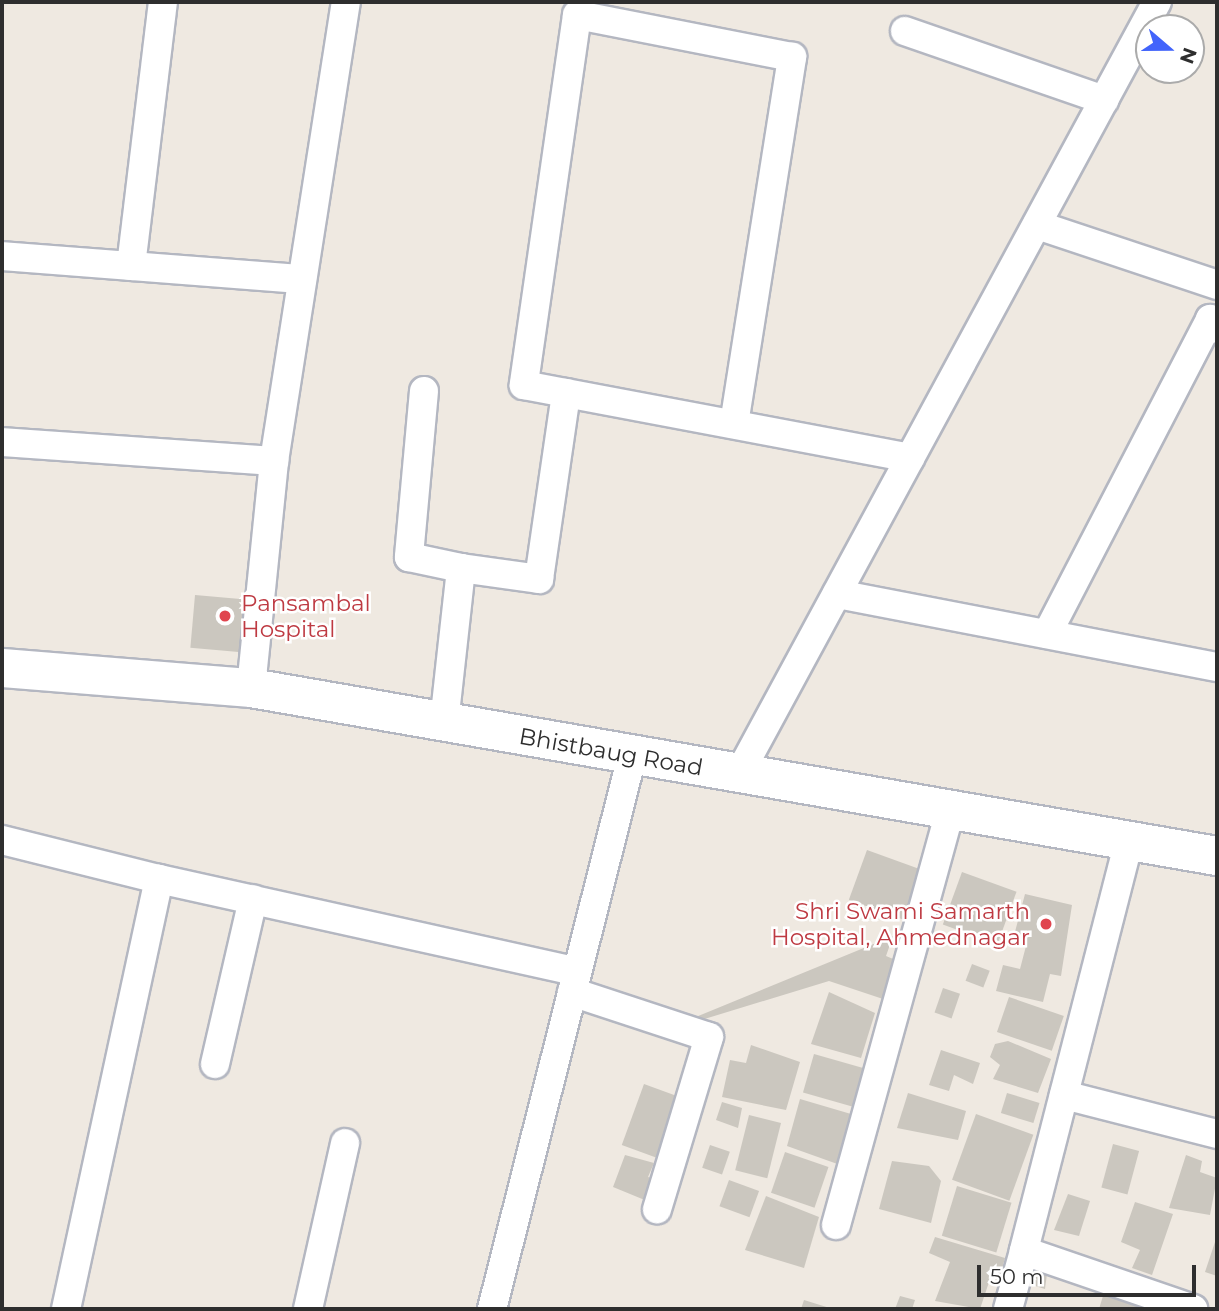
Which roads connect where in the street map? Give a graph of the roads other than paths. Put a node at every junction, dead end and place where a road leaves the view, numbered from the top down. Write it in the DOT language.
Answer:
graph roads {
  1 [pos="163,2"];
  2 [pos="346,2"];
  3 [pos="1157,2"];
  4 [pos="905,31"];
  5 [pos="1104,100"];
  6 [pos="1037,225"];
  7 [pos="2,256"];
  8 [pos="131,266"];
  9 [pos="302,279"];
  10 [pos="1217,285"];
  11 [pos="1215,319"];
  12 [pos="424,391"];
  13 [pos="566,393"];
  14 [pos="734,424"];
  15 [pos="2,442"];
  16 [pos="911,458"];
  17 [pos="274,461"];
  18 [pos="461,568"];
  19 [pos="837,594"];
  20 [pos="1047,634"];
  21 [pos="1217,667"];
  22 [pos="2,668"];
  23 [pos="251,688"];
  24 [pos="444,723"];
  25 [pos="632,756"];
  26 [pos="739,774"];
  27 [pos="950,810"];
  28 [pos="2,840"];
  29 [pos="1129,841"];
  30 [pos="1217,856"];
  31 [pos="159,879"];
  32 [pos="253,900"];
  33 [pos="574,982"];
  34 [pos="215,1064"];
  35 [pos="1064,1095"];
  36 [pos="1217,1134"];
  37 [pos="345,1143"];
  38 [pos="657,1209"];
  39 [pos="836,1225"];
  40 [pos="1024,1251"];
  41 [pos="66,1309"];
  42 [pos="309,1309"];
  43 [pos="492,1309"];
  44 [pos="1008,1309"];
  45 [pos="1194,1309"];
  1 -- 8 [label="street"];
  2 -- 9 [label="street"];
  3 -- 5 [label="street"];
  4 -- 5 [label="street"];
  5 -- 6 [label="street"];
  6 -- 10 [label="street"];
  6 -- 16 [label="street"];
  7 -- 8 [label="street"];
  8 -- 9 [label="street"];
  9 -- 17 [label="street"];
  11 -- 20 [label="street"];
  12 -- 18 [label="street"];
  13 -- 14 [label="street"];
  13 -- 14 [label="street"];
  13 -- 18 [label="street"];
  14 -- 16 [label="street"];
  15 -- 17 [label="street"];
  16 -- 19 [label="street"];
  17 -- 23 [label="street"];
  18 -- 24 [label="street"];
  19 -- 20 [label="street"];
  19 -- 26 [label="street"];
  20 -- 21 [label="street"];
  22 -- 23 [label="street, Bhistbaug Road"];
  23 -- 24 [label="street, Bhistbaug Road"];
  24 -- 25 [label="street, Bhistbaug Road"];
  25 -- 26 [label="street, Bhistbaug Road"];
  25 -- 33 [label="street"];
  26 -- 27 [label="street, Bhistbaug Road"];
  27 -- 29 [label="street, Bhistbaug Road"];
  27 -- 39 [label="street"];
  28 -- 31 [label="street"];
  29 -- 30 [label="street, Bhistbaug Road"];
  29 -- 35 [label="street"];
  31 -- 32 [label="street"];
  31 -- 41 [label="street"];
  32 -- 33 [label="street"];
  32 -- 34 [label="street"];
  33 -- 38 [label="street"];
  33 -- 43 [label="street"];
  35 -- 36 [label="street"];
  35 -- 40 [label="street"];
  37 -- 42 [label="street"];
  40 -- 44 [label="street"];
  40 -- 45 [label="street"];
}
